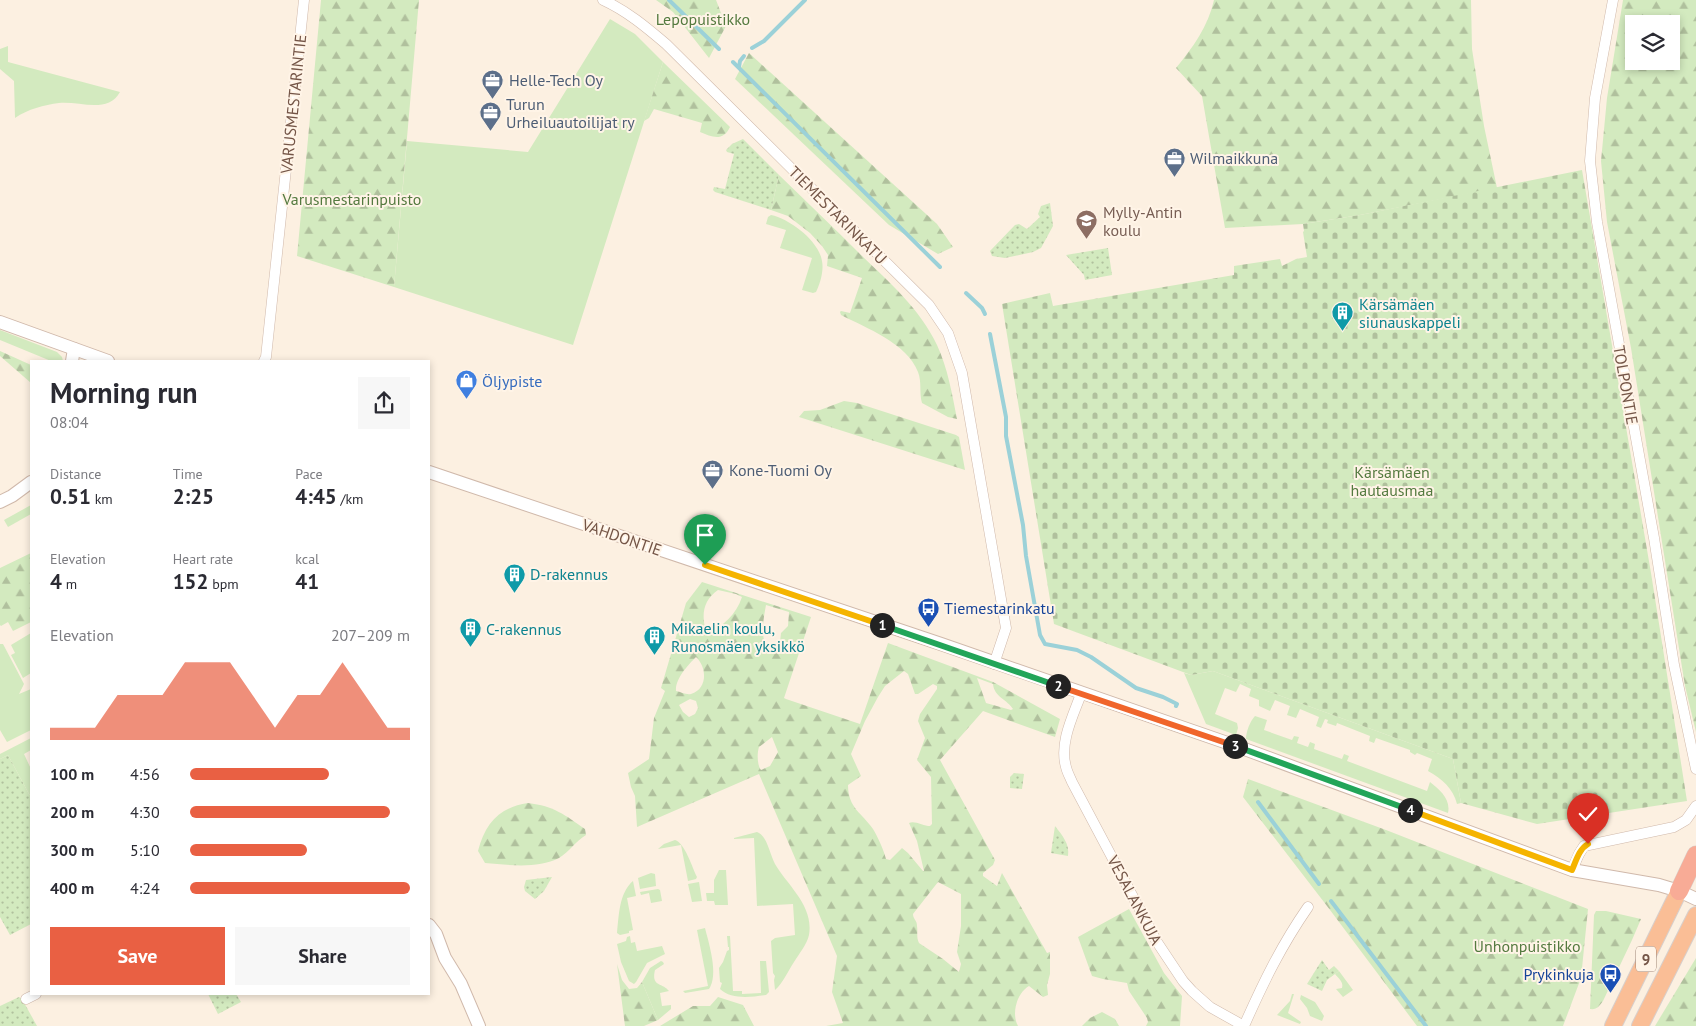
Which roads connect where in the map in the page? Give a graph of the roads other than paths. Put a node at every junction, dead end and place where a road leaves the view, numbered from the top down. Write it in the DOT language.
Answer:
graph roads {
  1 [pos="304,0"];
  2 [pos="603,0"];
  3 [pos="1614,0"];
  4 [pos="0,322"];
  5 [pos="73,355"];
  6 [pos="102,360"];
  7 [pos="266,360"];
  8 [pos="430,472"];
  9 [pos="30,483"];
  10 [pos="0,502"];
  11 [pos="994,664"];
  12 [pos="1081,694"];
  13 [pos="1696,769"];
  14 [pos="1696,806"];
  15 [pos="1696,856"];
  16 [pos="1572,870"];
  17 [pos="1679,891"];
  18 [pos="1696,899"];
  19 [pos="1308,907"];
  20 [pos="1696,915"];
  21 [pos="430,926"];
  22 [pos="430,944"];
  23 [pos="445,958"];
  24 [pos="34,995"];
  25 [pos="26,999"];
  26 [pos="479,1026"];
  27 [pos="1244,1026"];
  28 [pos="1612,1026"];
  29 [pos="1640,1026"];
  1 -- 7 [label="street, VARUSMESTARINTIE"];
  2 -- 11 [label="street, TIEMESTARINKATU"];
  3 -- 13 [label="street, TOLPONTIE"];
  4 -- 5 [label="street"];
  5 -- 6 [label="street"];
  8 -- 11 [label="street, VAHDONTIE"];
  9 -- 10 [label="street"];
  11 -- 12 [label="street, VAHDONTIE"];
  12 -- 16 [label="street, VAHDONTIE"];
  12 -- 27 [label="street, VESALANKUJA"];
  14 -- 16 [label="street"];
  15 -- 17 [label="highway, 9"];
  16 -- 17 [label="street, VAHDONTIE"];
  17 -- 18 [label="street, VAHDONTIE"];
  17 -- 28 [label="highway, 9"];
  19 -- 27 [label="street"];
  20 -- 29 [label="highway, 9"];
  21 -- 23 [label="street"];
  22 -- 23 [label="street"];
  23 -- 26 [label="street"];
  24 -- 25 [label="street"];
}
